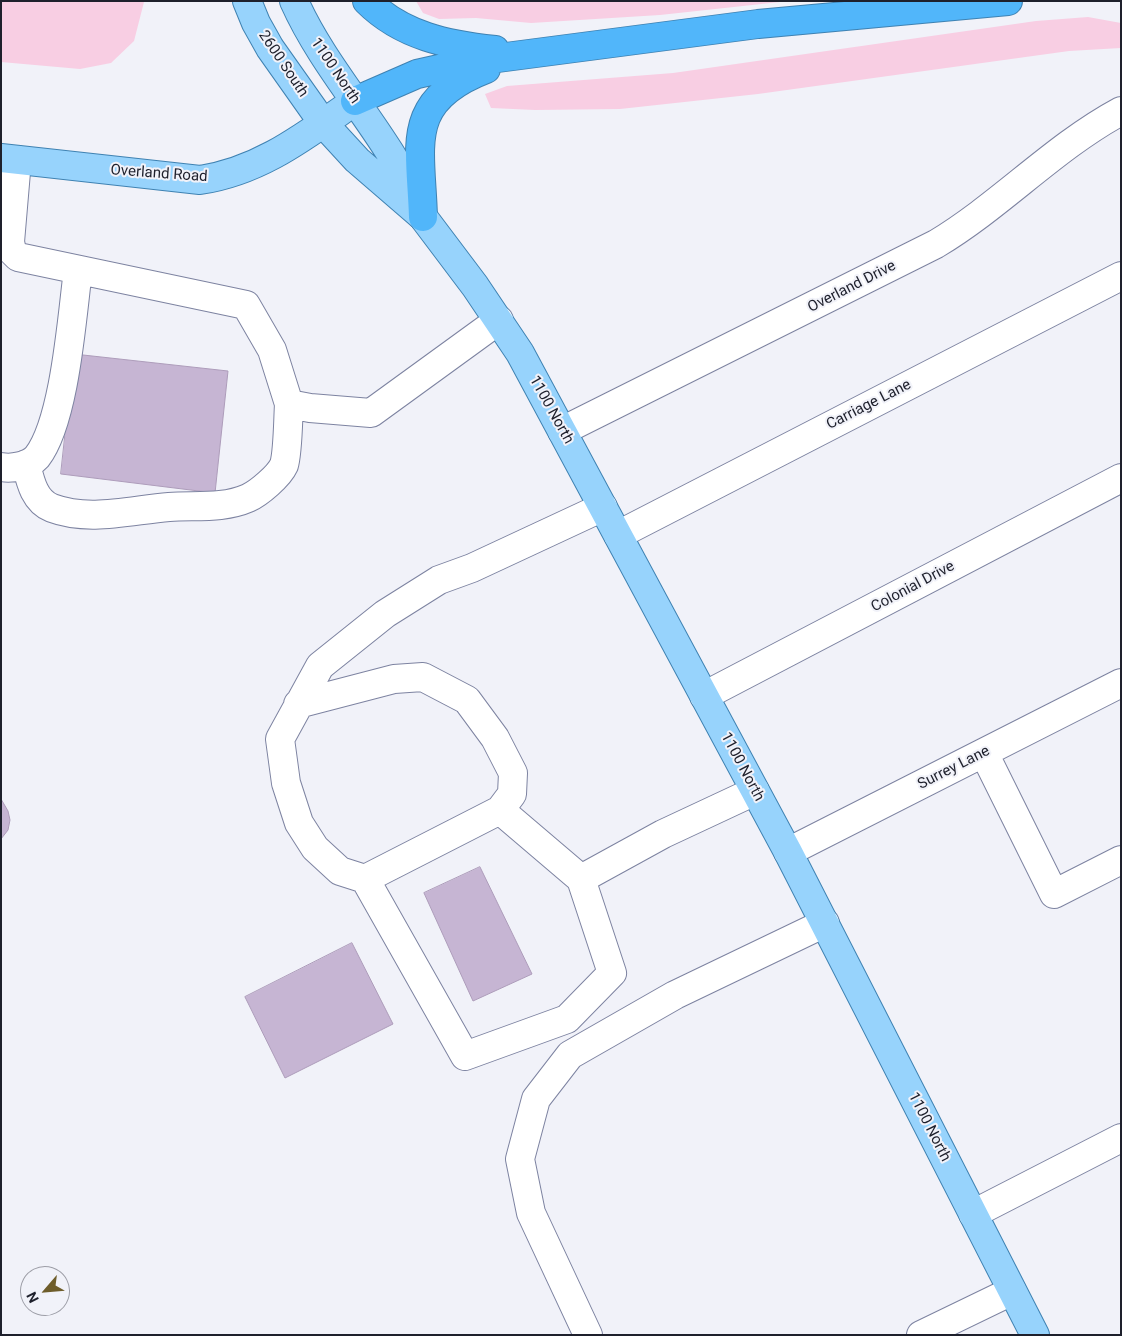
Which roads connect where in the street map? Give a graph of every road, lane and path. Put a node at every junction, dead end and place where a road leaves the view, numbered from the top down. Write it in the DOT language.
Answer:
graph roads {
  1 [pos="247,1"];
  2 [pos="294,1"];
  3 [pos="367,1"];
  4 [pos="1008,1"];
  5 [pos="524,55"];
  6 [pos="355,101"];
  7 [pos="1121,111"];
  8 [pos="324,123"];
  9 [pos="9,159"];
  10 [pos="423,217"];
  11 [pos="7,257"];
  12 [pos="78,270"];
  13 [pos="1121,276"];
  14 [pos="498,320"];
  15 [pos="289,404"];
  16 [pos="562,430"];
  17 [pos="14,466"];
  18 [pos="1121,478"];
  19 [pos="603,507"];
  20 [pos="618,535"];
  21 [pos="1121,683"];
  22 [pos="704,696"];
  23 [pos="298,704"];
  24 [pos="984,753"];
  25 [pos="755,792"];
  26 [pos="500,810"];
  27 [pos="788,852"];
  28 [pos="1121,860"];
  29 [pos="365,879"];
  30 [pos="581,879"];
  31 [pos="825,923"];
  32 [pos="1121,1138"];
  33 [pos="973,1214"];
  34 [pos="1012,1291"];
  35 [pos="1034,1334"];
  36 [pos="588,1335"];
  37 [pos="920,1335"];
  1 -- 8 [label="main road, 2600 South"];
  2 -- 6 [label="main road, 1100 North"];
  3 -- 5 [label="highway"];
  4 -- 5 [label="highway"];
  5 -- 6 [label="highway"];
  5 -- 10 [label="highway"];
  6 -- 8 [label="main road, Overland Road"];
  6 -- 10 [label="main road, 1100 North"];
  7 -- 16 [label="street, Overland Drive"];
  8 -- 9 [label="main road, Overland Road"];
  8 -- 10 [label="main road, 1100 North"];
  9 -- 11 [label="street"];
  10 -- 14 [label="main road, 1100 North"];
  11 -- 12 [label="street"];
  12 -- 15 [label="street"];
  12 -- 17 [label="street"];
  13 -- 20 [label="street, Carriage Lane"];
  14 -- 15 [label="street"];
  14 -- 16 [label="main road, 1100 North"];
  15 -- 17 [label="street"];
  16 -- 19 [label="main road, 1100 North"];
  18 -- 22 [label="street, Colonial Drive"];
  19 -- 20 [label="main road, 1100 North"];
  19 -- 23 [label="street"];
  20 -- 22 [label="main road, 1100 North"];
  21 -- 24 [label="street, Surrey Lane"];
  22 -- 25 [label="main road, 1100 North"];
  23 -- 26 [label="street"];
  23 -- 29 [label="street"];
  24 -- 27 [label="street, Surrey Lane"];
  24 -- 28 [label="street"];
  25 -- 27 [label="main road, 1100 North"];
  25 -- 30 [label="street"];
  26 -- 29 [label="street"];
  26 -- 30 [label="street"];
  27 -- 31 [label="main road, 1100 North"];
  29 -- 30 [label="street"];
  31 -- 33 [label="main road, 1100 North"];
  31 -- 36 [label="street"];
  32 -- 33 [label="street"];
  33 -- 34 [label="main road, 1100 North"];
  34 -- 35 [label="main road, 1100 North"];
  34 -- 37 [label="street"];
}
